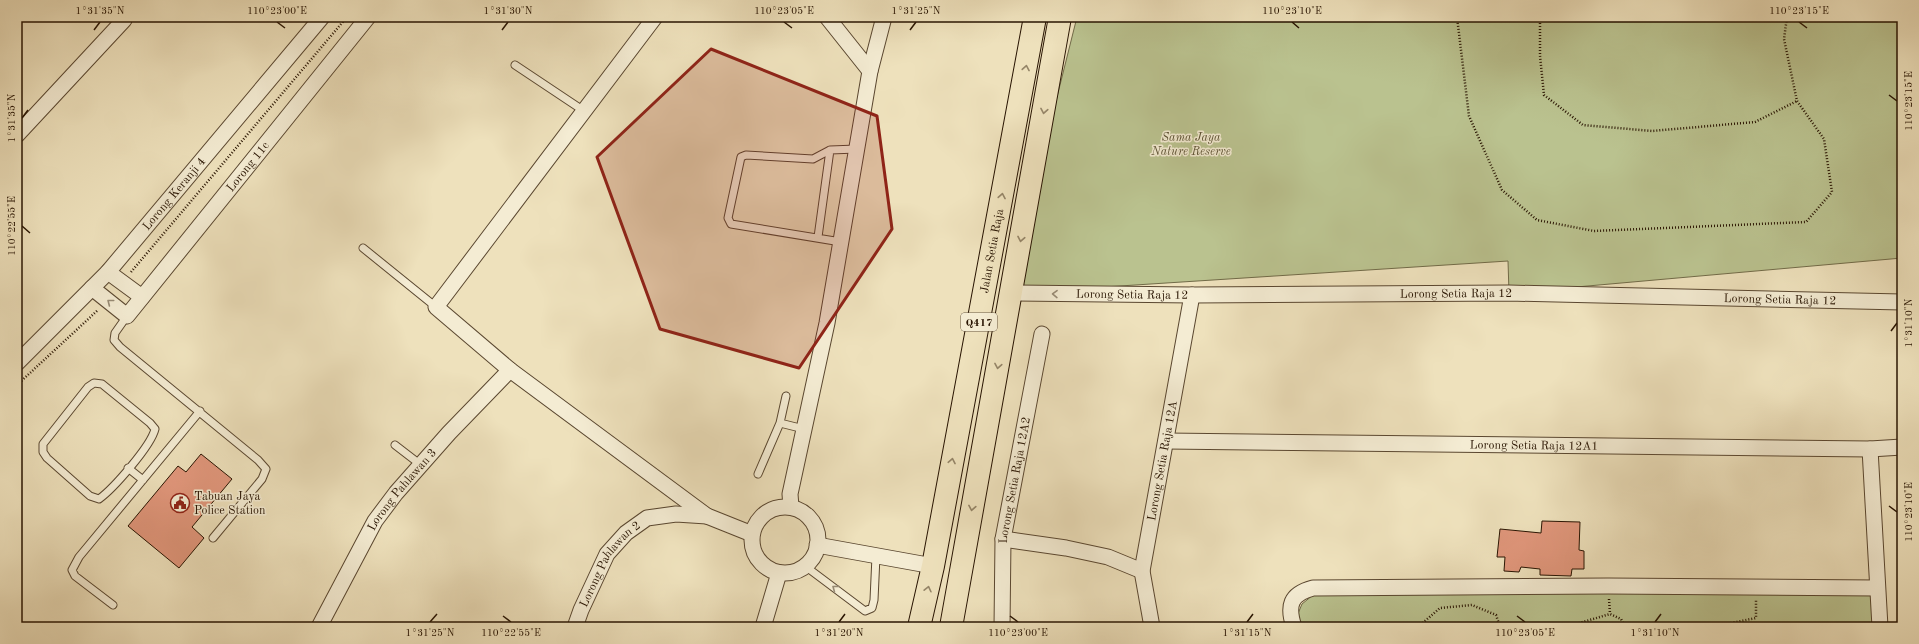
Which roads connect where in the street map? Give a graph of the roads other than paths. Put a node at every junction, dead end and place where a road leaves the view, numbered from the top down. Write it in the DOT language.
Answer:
graph roads {
  1 [pos="322,17"];
  2 [pos="368,17"];
  3 [pos="656,17"];
  4 [pos="827,17"];
  5 [pos="884,17"];
  6 [pos="1035,17"];
  7 [pos="1060,17"];
  8 [pos="124,20"];
  9 [pos="515,65"];
  10 [pos="870,71"];
  11 [pos="584,111"];
  12 [pos="17,135"];
  13 [pos="857,149"];
  14 [pos="830,150"];
  15 [pos="818,237"];
  16 [pos="841,242"];
  17 [pos="363,248"];
  18 [pos="108,272"];
  19 [pos="92,288"];
  20 [pos="1011,293"];
  21 [pos="1192,296"];
  22 [pos="142,297"];
  23 [pos="1902,302"];
  24 [pos="436,307"];
  25 [pos="127,316"];
  26 [pos="1042,334"];
  27 [pos="17,363"];
  28 [pos="510,370"];
  29 [pos="786,396"];
  30 [pos="200,411"];
  31 [pos="780,423"];
  32 [pos="804,430"];
  33 [pos="1166,441"];
  34 [pos="395,445"];
  35 [pos="1902,447"];
  36 [pos="1870,449"];
  37 [pos="421,465"];
  38 [pos="128,468"];
  39 [pos="758,474"];
  40 [pos="143,480"];
  41 [pos="791,507"];
  42 [pos="707,516"];
  43 [pos="752,534"];
  44 [pos="213,538"];
  45 [pos="1003,539"];
  46 [pos="817,545"];
  47 [pos="876,556"];
  48 [pos="805,566"];
  49 [pos="933,566"];
  50 [pos="961,570"];
  51 [pos="1142,571"];
  52 [pos="779,573"];
  53 [pos="1877,588"];
  54 [pos="113,605"];
  55 [pos="319,627"];
  56 [pos="575,627"];
  57 [pos="763,627"];
  58 [pos="919,627"];
  59 [pos="951,627"];
  60 [pos="964,627"];
  61 [pos="1002,627"];
  62 [pos="1152,627"];
  63 [pos="1294,627"];
  64 [pos="1880,627"];
  1 -- 18 [label="street, Lorong Keranji 4"];
  2 -- 22 [label="street, Lorong 11c"];
  3 -- 11 [label="street"];
  4 -- 10 [label="street"];
  5 -- 10 [label="street"];
  49 -- 6 [label="highway, Jalan Setia Raja / Q417, one-way"];
  7 -- 20 [label="highway, Q417, one-way"];
  8 -- 12 [label="street"];
  9 -- 11 [label="lane"];
  10 -- 13 [label="street"];
  11 -- 24 [label="street"];
  13 -- 14 [label="lane"];
  13 -- 16 [label="street"];
  14 -- 15 [label="lane"];
  14 -- 15 [label="lane"];
  15 -- 16 [label="lane"];
  16 -- 32 [label="street"];
  17 -- 24 [label="lane"];
  18 -- 19 [label="street, Lorong Keranji 4"];
  18 -- 22 [label="street"];
  25 -- 19 [label="street, one-way"];
  19 -- 27 [label="street, Lorong Keranji 4"];
  21 -- 20 [label="street, Lorong Setia Raja 12, one-way"];
  20 -- 50 [label="highway, Q417, one-way"];
  21 -- 23 [label="street, Lorong Setia Raja 12"];
  21 -- 33 [label="street, Lorong Setia Raja 12A"];
  22 -- 25 [label="street, Lorong 11c"];
  24 -- 28 [label="street"];
  25 -- 30 [label="lane"];
  26 -- 45 [label="street, Lorong Setia Raja 12A2"];
  28 -- 37 [label="street, Lorong Pahlawan 3"];
  28 -- 42 [label="street"];
  29 -- 31 [label="lane"];
  30 -- 40 [label="lane"];
  30 -- 44 [label="lane"];
  31 -- 32 [label="lane"];
  31 -- 39 [label="lane"];
  32 -- 41 [label="street"];
  33 -- 36 [label="street, Lorong Setia Raja 12A1"];
  33 -- 51 [label="street, Lorong Setia Raja 12A"];
  34 -- 37 [label="lane"];
  35 -- 36 [label="street, Lorong Setia Raja 12A1"];
  36 -- 53 [label="street"];
  37 -- 55 [label="street, Lorong Pahlawan 3"];
  38 -- 38 [label="lane"];
  38 -- 40 [label="lane"];
  40 -- 54 [label="lane"];
  41 -- 43 [label="street"];
  41 -- 46 [label="street"];
  42 -- 43 [label="street"];
  42 -- 56 [label="street, Lorong Pahlawan 2"];
  43 -- 52 [label="street"];
  45 -- 51 [label="street"];
  45 -- 61 [label="street, Lorong Setia Raja 12A2"];
  46 -- 47 [label="street"];
  46 -- 48 [label="street"];
  47 -- 48 [label="lane, one-way"];
  47 -- 49 [label="street"];
  48 -- 52 [label="street"];
  58 -- 49 [label="highway, Jalan Setia Raja / Q417, one-way"];
  50 -- 59 [label="highway, Q417"];
  50 -- 60 [label="highway"];
  51 -- 62 [label="street, Lorong Setia Raja 12A"];
  52 -- 57 [label="street"];
  53 -- 63 [label="street"];
  53 -- 64 [label="street"];
}
